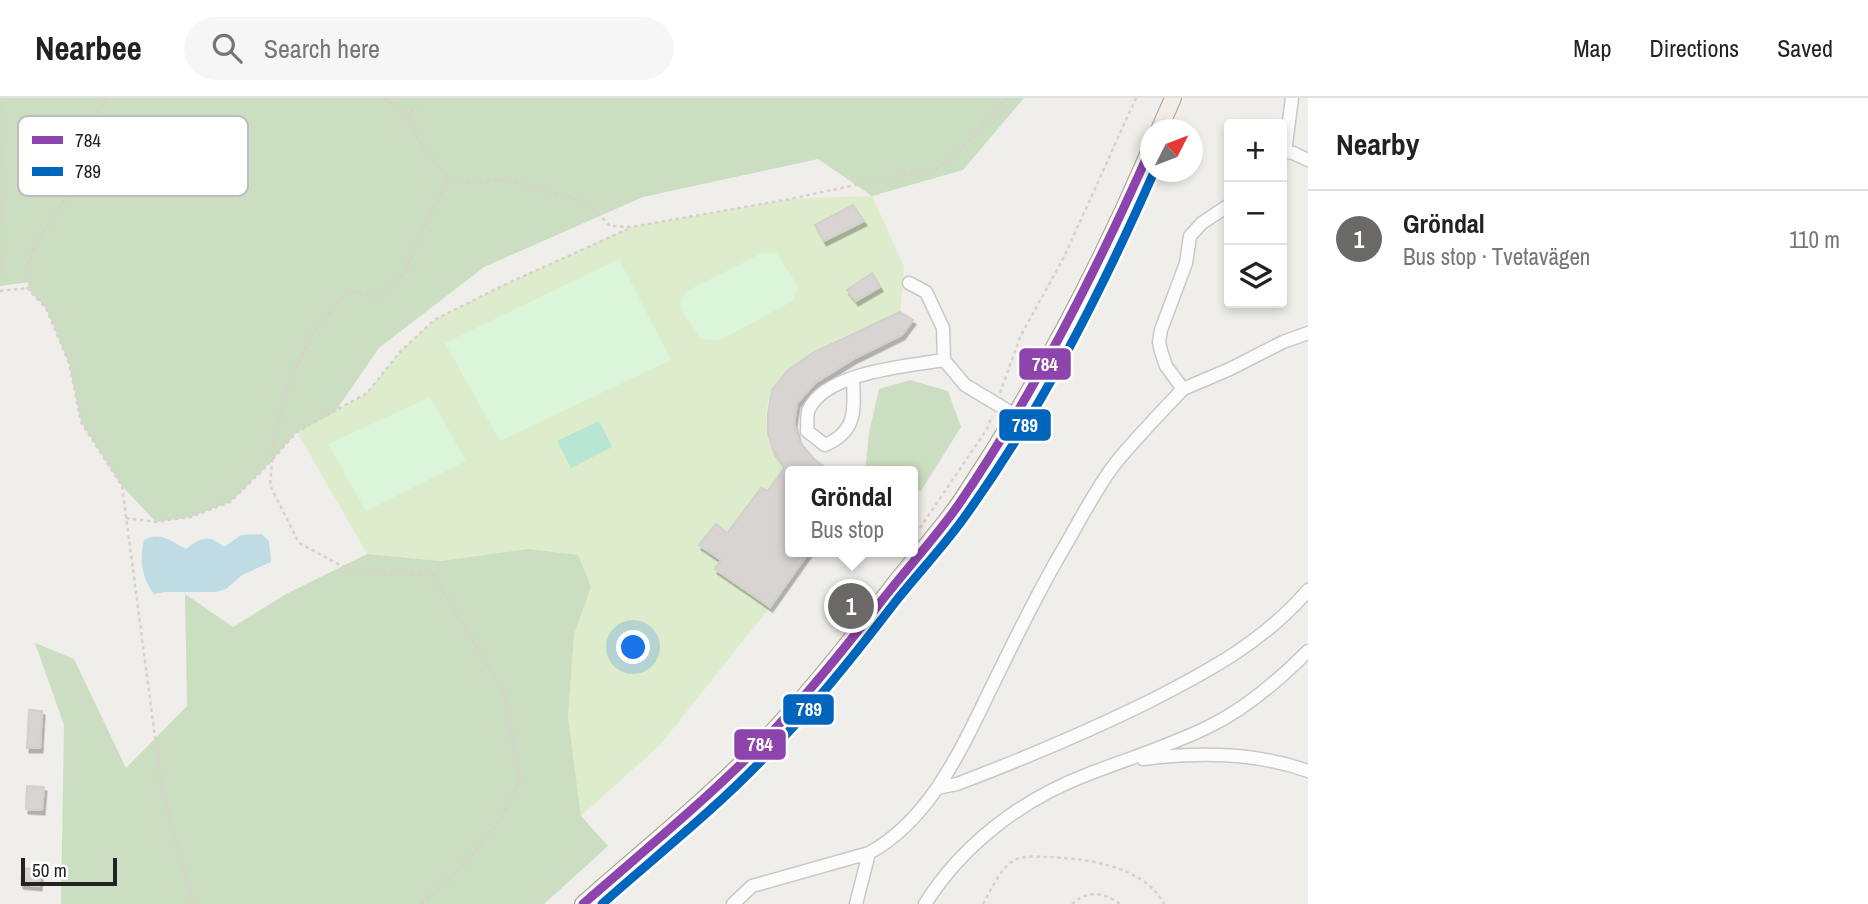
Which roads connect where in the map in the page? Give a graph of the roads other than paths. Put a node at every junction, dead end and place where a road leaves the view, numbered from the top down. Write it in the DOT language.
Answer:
graph roads {
  1 [pos="1173,98"];
  2 [pos="1292,98"];
  3 [pos="1164,119"];
  4 [pos="1287,129"];
  5 [pos="1287,154"];
  6 [pos="1308,160"];
  7 [pos="1140,173"];
  8 [pos="1224,208"];
  9 [pos="909,283"];
  10 [pos="1308,333"];
  11 [pos="944,360"];
  12 [pos="853,378"];
  13 [pos="1183,389"];
  14 [pos="1015,415"];
  15 [pos="918,555"];
  16 [pos="917,557"];
  17 [pos="1308,590"];
  18 [pos="1308,652"];
  19 [pos="1125,762"];
  20 [pos="1308,771"];
  21 [pos="937,788"];
  22 [pos="869,853"];
  23 [pos="583,904"];
  24 [pos="733,904"];
  25 [pos="856,904"];
  26 [pos="925,904"];
  1 -- 3 [label="main road"];
  2 -- 4 [label="lane"];
  5 -- 6 [label="lane"];
  7 -- 14 [label="main road"];
  8 -- 13 [label="lane"];
  9 -- 11 [label="lane"];
  10 -- 13 [label="lane"];
  11 -- 12 [label="lane"];
  11 -- 14 [label="lane"];
  12 -- 12 [label="lane"];
  13 -- 21 [label="lane"];
  14 -- 15 [label="main road"];
  16 -- 23 [label="main road"];
  17 -- 21 [label="lane"];
  18 -- 19 [label="lane"];
  19 -- 20 [label="lane"];
  19 -- 26 [label="lane"];
  21 -- 22 [label="lane"];
  22 -- 24 [label="lane"];
  22 -- 25 [label="lane"];
}
